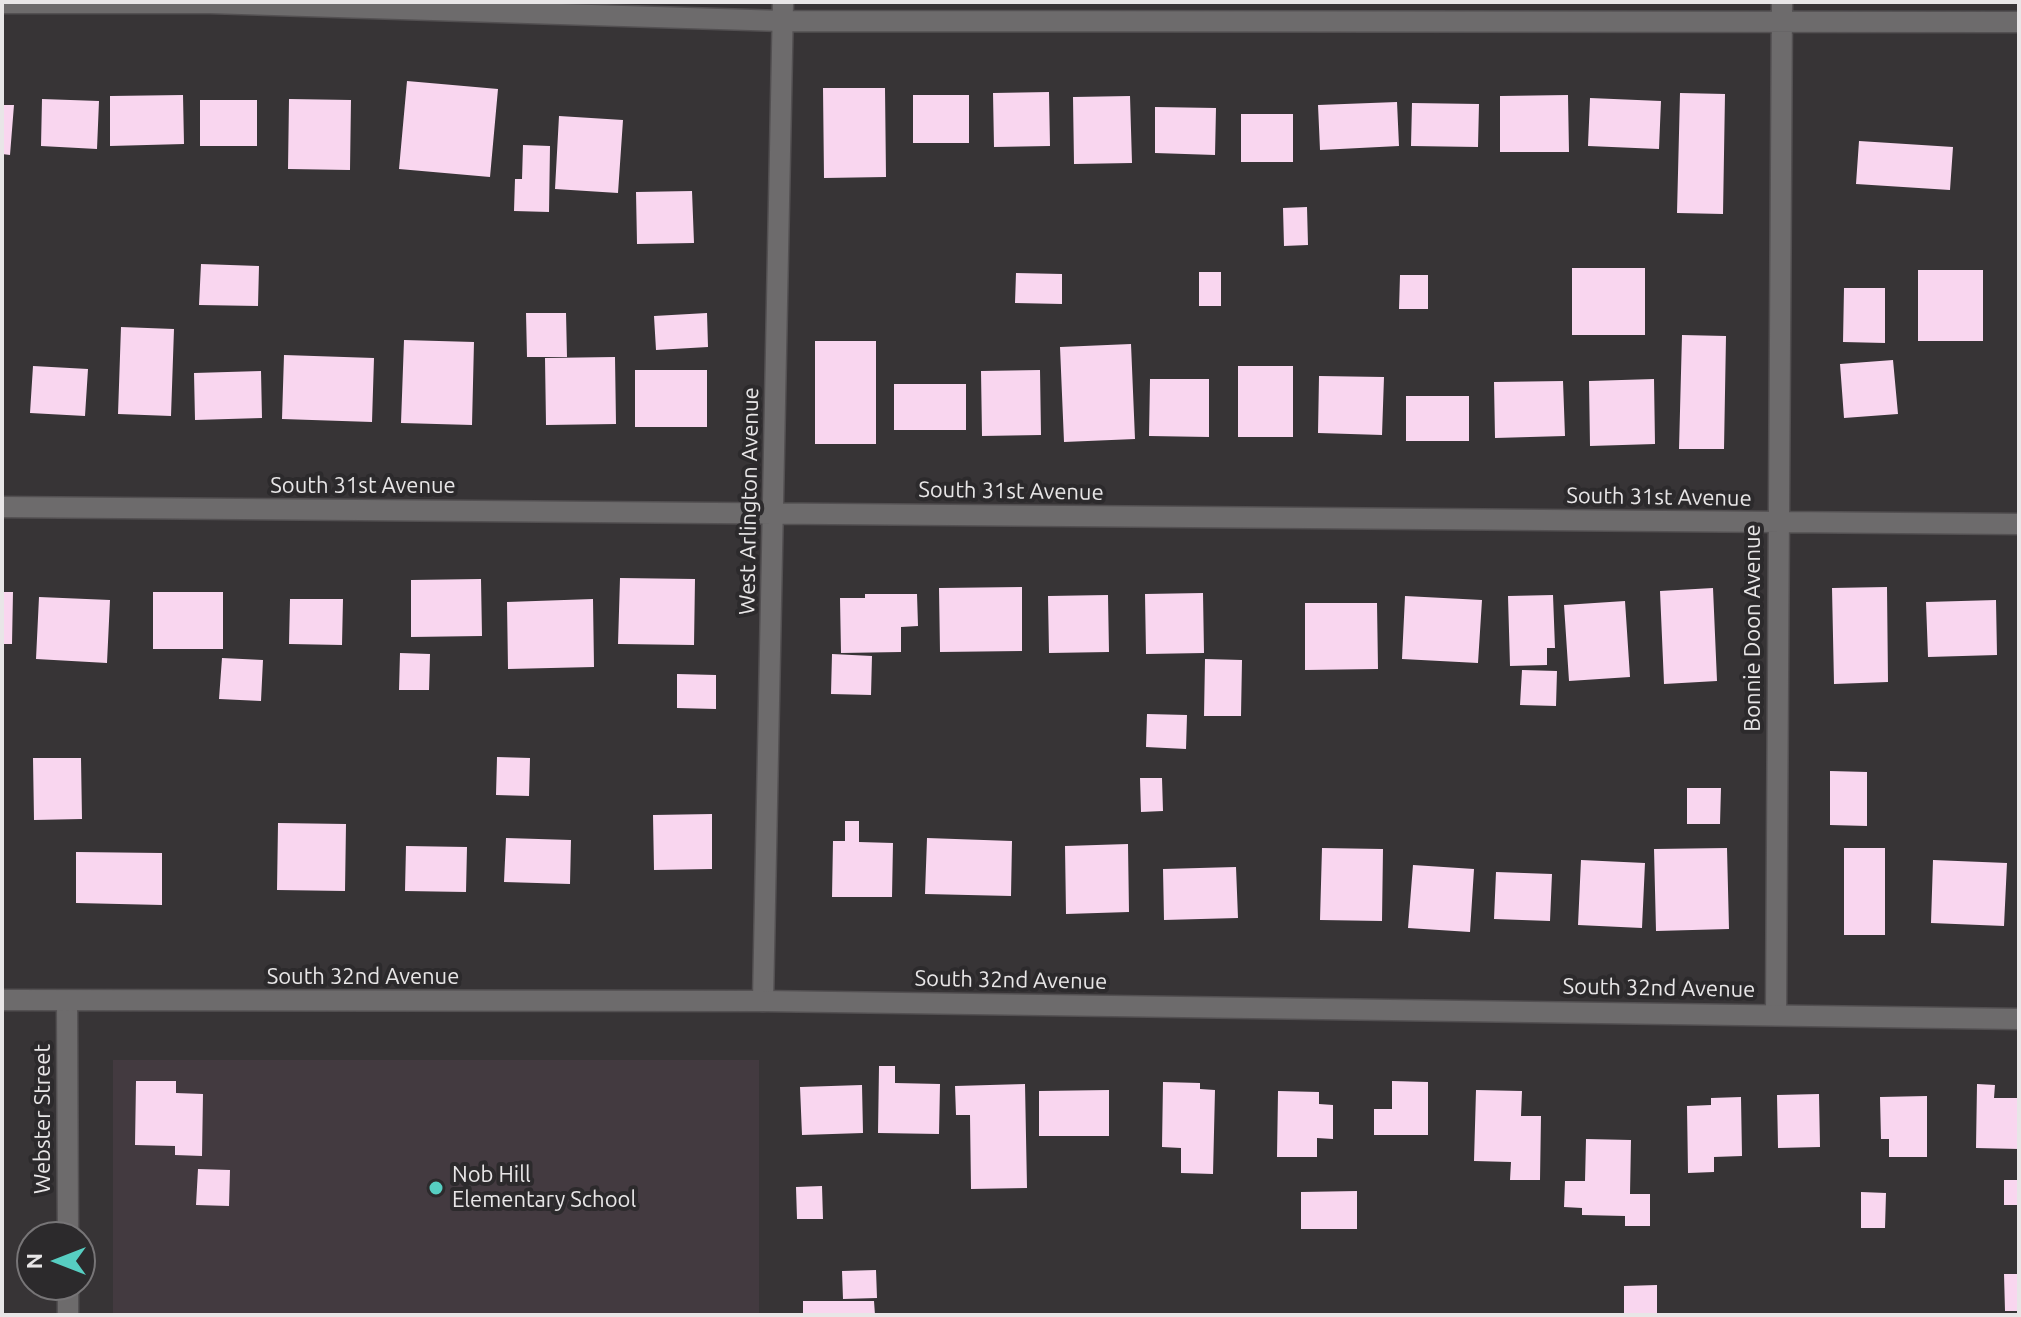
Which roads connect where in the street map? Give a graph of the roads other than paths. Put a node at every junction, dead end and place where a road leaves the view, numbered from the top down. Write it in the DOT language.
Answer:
graph roads {
  1 [pos="210,2"];
  2 [pos="2,3"];
  3 [pos="782,11"];
  4 [pos="1782,12"];
  5 [pos="2019,22"];
  6 [pos="2,507"];
  7 [pos="772,513"];
  8 [pos="1778,522"];
  9 [pos="2019,524"];
  10 [pos="2,1000"];
  11 [pos="67,1001"];
  12 [pos="763,1001"];
  13 [pos="1776,1014"];
  14 [pos="2019,1019"];
  15 [pos="68,1221"];
  1 -- 2 [label="street"];
  1 -- 3 [label="street"];
  3 -- 4 [label="street"];
  3 -- 7 [label="street, West Arlington Avenue"];
  4 -- 5 [label="street"];
  4 -- 8 [label="street, Bonnie Doon Avenue"];
  6 -- 7 [label="street, South 31st Avenue"];
  7 -- 8 [label="street, South 31st Avenue"];
  7 -- 12 [label="street, West Arlington Avenue"];
  8 -- 9 [label="street, South 31st Avenue"];
  8 -- 13 [label="street, Bonnie Doon Avenue"];
  10 -- 11 [label="street, South 32nd Avenue"];
  11 -- 12 [label="street, South 32nd Avenue"];
  11 -- 15 [label="street, Webster Street"];
  12 -- 13 [label="street, South 32nd Avenue"];
  13 -- 14 [label="street, South 32nd Avenue"];
}
